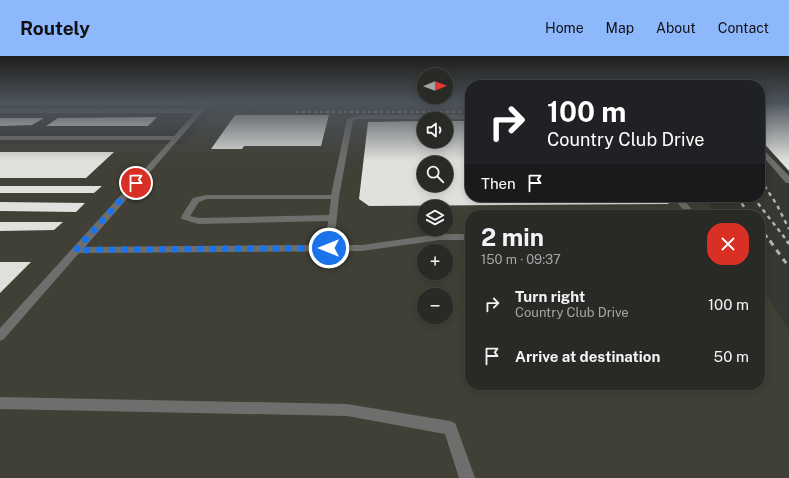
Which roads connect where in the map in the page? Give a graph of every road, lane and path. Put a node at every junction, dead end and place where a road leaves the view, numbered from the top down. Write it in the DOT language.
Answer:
graph roads {
  1 [pos="190,122"];
  2 [pos="350,122"];
  3 [pos="0,138"];
  4 [pos="176,138"];
  5 [pos="765,155"];
  6 [pos="789,181"];
  7 [pos="335,197"];
  8 [pos="681,202"];
  9 [pos="688,210"];
  10 [pos="333,218"];
  11 [pos="465,237"];
  12 [pos="329,248"];
  13 [pos="76,250"];
  14 [pos="0,336"];
  15 [pos="0,403"];
  16 [pos="467,478"];
  1 -- 4 [label="street"];
  2 -- 7 [label="street"];
  3 -- 4 [label="street"];
  4 -- 13 [label="street"];
  5 -- 6 [label="street"];
  7 -- 10 [label="street"];
  7 -- 10 [label="street"];
  8 -- 9 [label="street"];
  10 -- 12 [label="street"];
  11 -- 12 [label="street"];
  12 -- 13 [label="street"];
  13 -- 14 [label="street"];
  15 -- 16 [label="street"];
}
